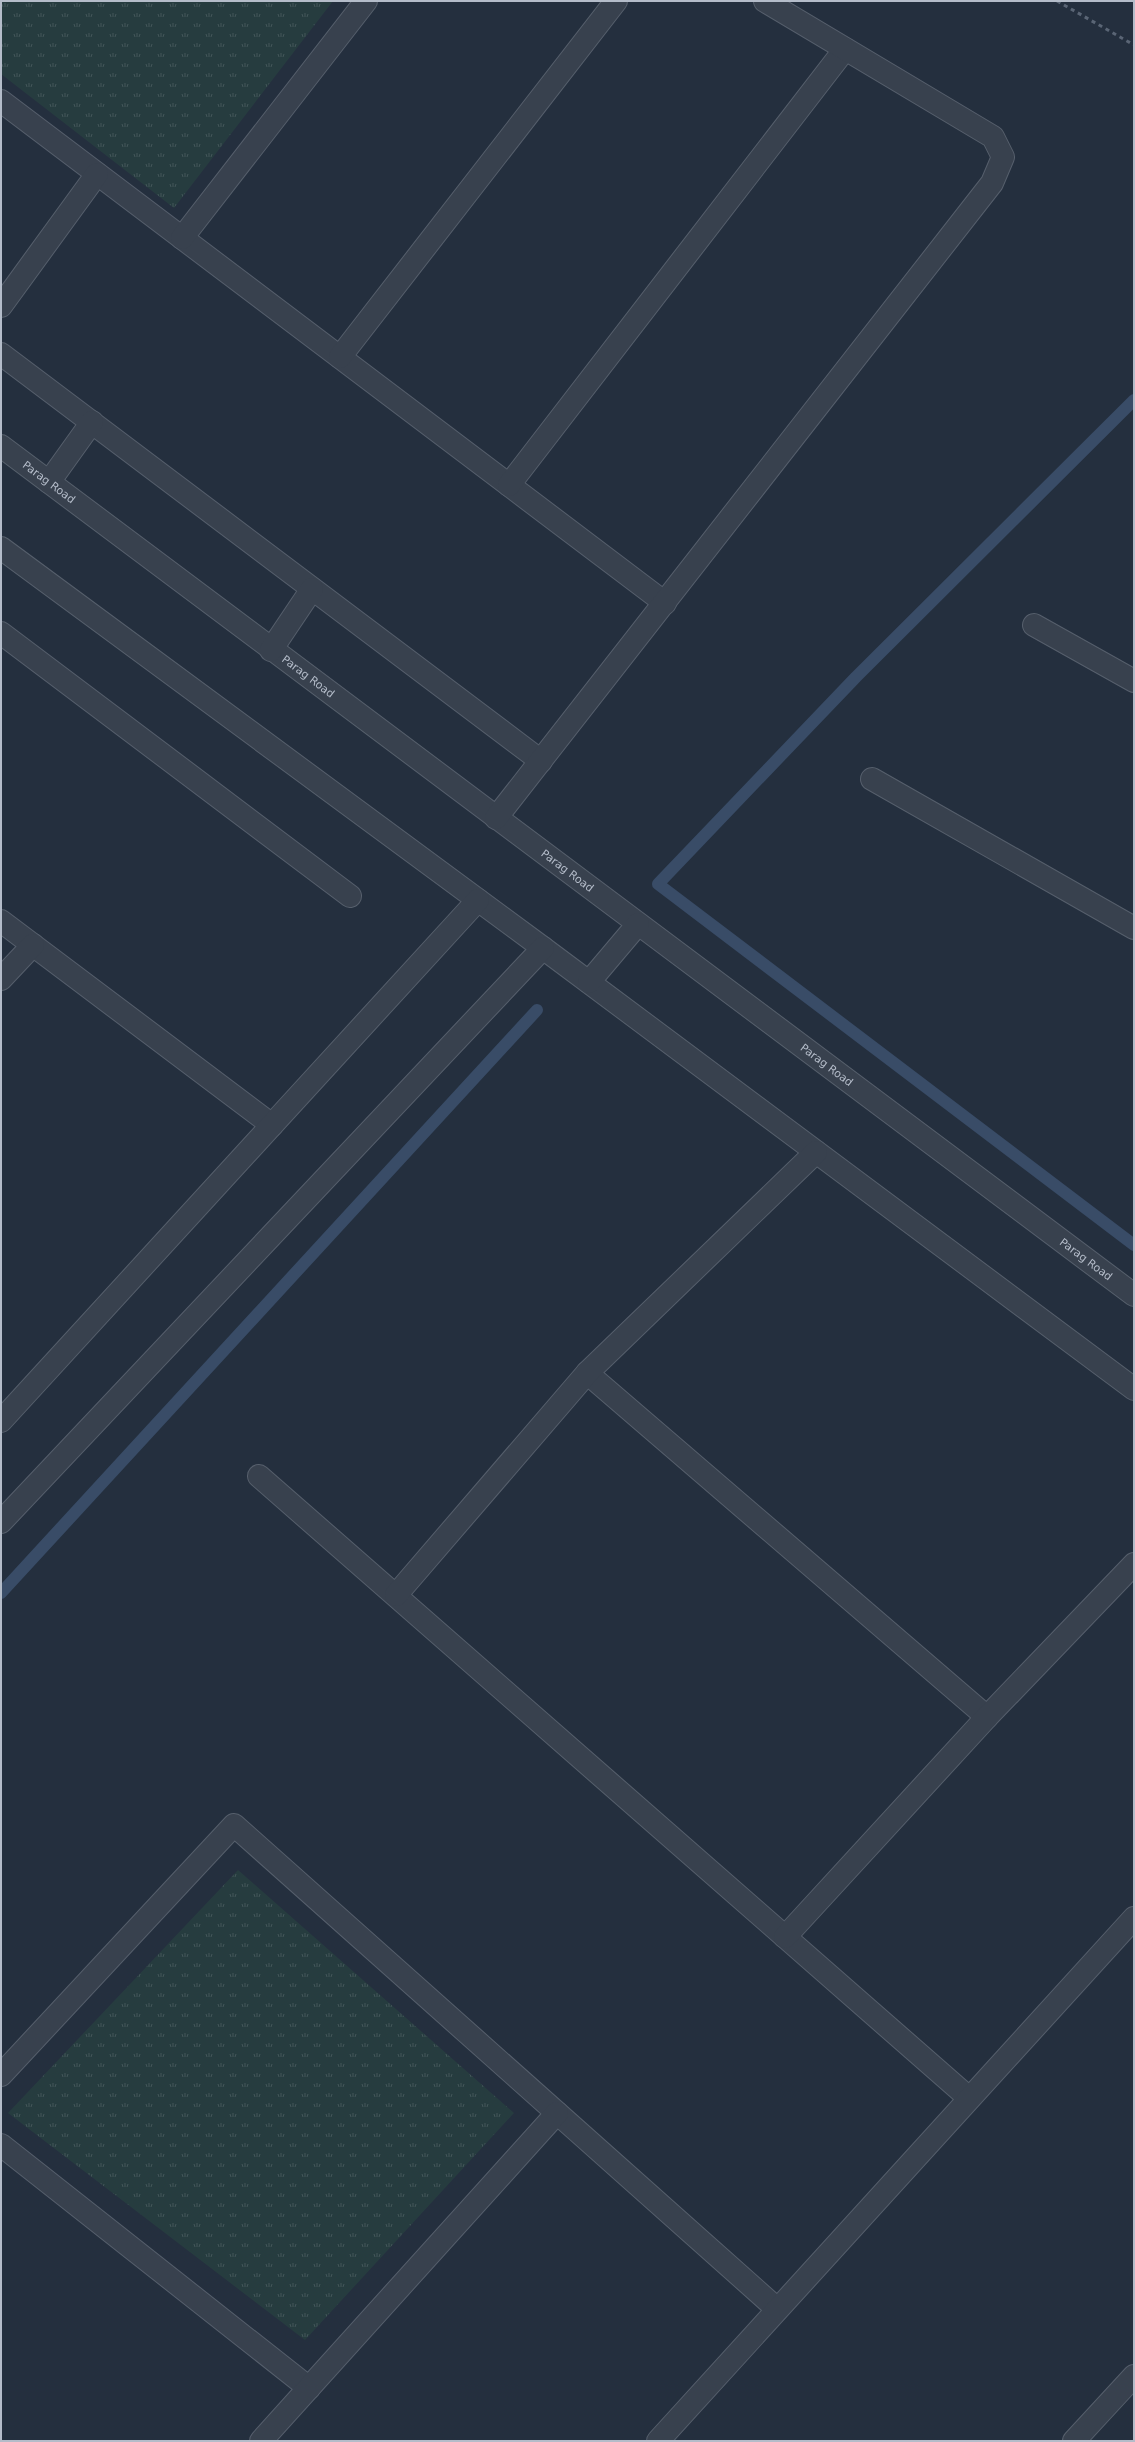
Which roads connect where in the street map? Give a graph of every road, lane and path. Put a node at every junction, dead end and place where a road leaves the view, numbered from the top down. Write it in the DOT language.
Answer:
graph roads {
  1 [pos="366,1"];
  2 [pos="616,1"];
  3 [pos="765,1"];
  4 [pos="845,49"];
  5 [pos="1,101"];
  6 [pos="97,174"];
  7 [pos="182,238"];
  8 [pos="1,306"];
  9 [pos="1,354"];
  10 [pos="340,357"];
  11 [pos="92,422"];
  12 [pos="1,446"];
  13 [pos="53,477"];
  14 [pos="509,485"];
  15 [pos="1,548"];
  16 [pos="312,589"];
  17 [pos="665,603"];
  18 [pos="1034,625"];
  19 [pos="1,633"];
  20 [pos="276,642"];
  21 [pos="1134,681"];
  22 [pos="541,761"];
  23 [pos="872,779"];
  24 [pos="502,810"];
  25 [pos="350,896"];
  26 [pos="478,900"];
  27 [pos="1,921"];
  28 [pos="638,924"];
  29 [pos="1134,928"];
  30 [pos="33,945"];
  31 [pos="543,948"];
  32 [pos="1,979"];
  33 [pos="589,982"];
  34 [pos="272,1125"];
  35 [pos="816,1152"];
  36 [pos="1134,1295"];
  37 [pos="588,1373"];
  38 [pos="1134,1389"];
  39 [pos="1,1421"];
  40 [pos="259,1476"];
  41 [pos="1,1522"];
  42 [pos="1134,1564"];
  43 [pos="396,1596"];
  44 [pos="987,1717"];
  45 [pos="1134,1918"];
  46 [pos="785,1937"];
  47 [pos="1,2075"];
  48 [pos="969,2098"];
  49 [pos="557,2113"];
  50 [pos="1,2145"];
  51 [pos="776,2308"];
  52 [pos="1134,2376"];
  53 [pos="309,2388"];
  54 [pos="262,2441"];
  55 [pos="658,2441"];
  56 [pos="1074,2441"];
  1 -- 7 [label="street"];
  2 -- 10 [label="street"];
  3 -- 4 [label="street"];
  4 -- 14 [label="street"];
  4 -- 17 [label="street"];
  5 -- 6 [label="street"];
  6 -- 7 [label="street"];
  6 -- 8 [label="street"];
  7 -- 10 [label="street"];
  9 -- 11 [label="street"];
  10 -- 14 [label="street"];
  11 -- 13 [label="street"];
  11 -- 16 [label="street"];
  12 -- 13 [label="street, Parag Road"];
  13 -- 20 [label="street, Parag Road"];
  14 -- 17 [label="street"];
  15 -- 26 [label="street"];
  16 -- 20 [label="street"];
  16 -- 22 [label="street"];
  17 -- 22 [label="street"];
  18 -- 21 [label="street"];
  19 -- 25 [label="street"];
  20 -- 24 [label="street, Parag Road"];
  22 -- 24 [label="street"];
  23 -- 29 [label="street"];
  24 -- 28 [label="street, Parag Road"];
  26 -- 31 [label="street"];
  26 -- 34 [label="street"];
  27 -- 30 [label="street"];
  28 -- 33 [label="street"];
  28 -- 36 [label="street, Parag Road"];
  30 -- 32 [label="street"];
  30 -- 34 [label="street"];
  31 -- 33 [label="street"];
  31 -- 41 [label="street"];
  33 -- 35 [label="street"];
  34 -- 39 [label="street"];
  35 -- 37 [label="street"];
  35 -- 38 [label="street"];
  37 -- 43 [label="street"];
  37 -- 44 [label="street"];
  40 -- 43 [label="street"];
  42 -- 44 [label="street"];
  43 -- 46 [label="street"];
  44 -- 46 [label="street"];
  45 -- 48 [label="street"];
  46 -- 48 [label="street"];
  47 -- 49 [label="street"];
  48 -- 51 [label="street"];
  49 -- 51 [label="street"];
  49 -- 53 [label="street"];
  50 -- 53 [label="street"];
  51 -- 55 [label="street"];
  52 -- 56 [label="street"];
  53 -- 54 [label="street"];
}
